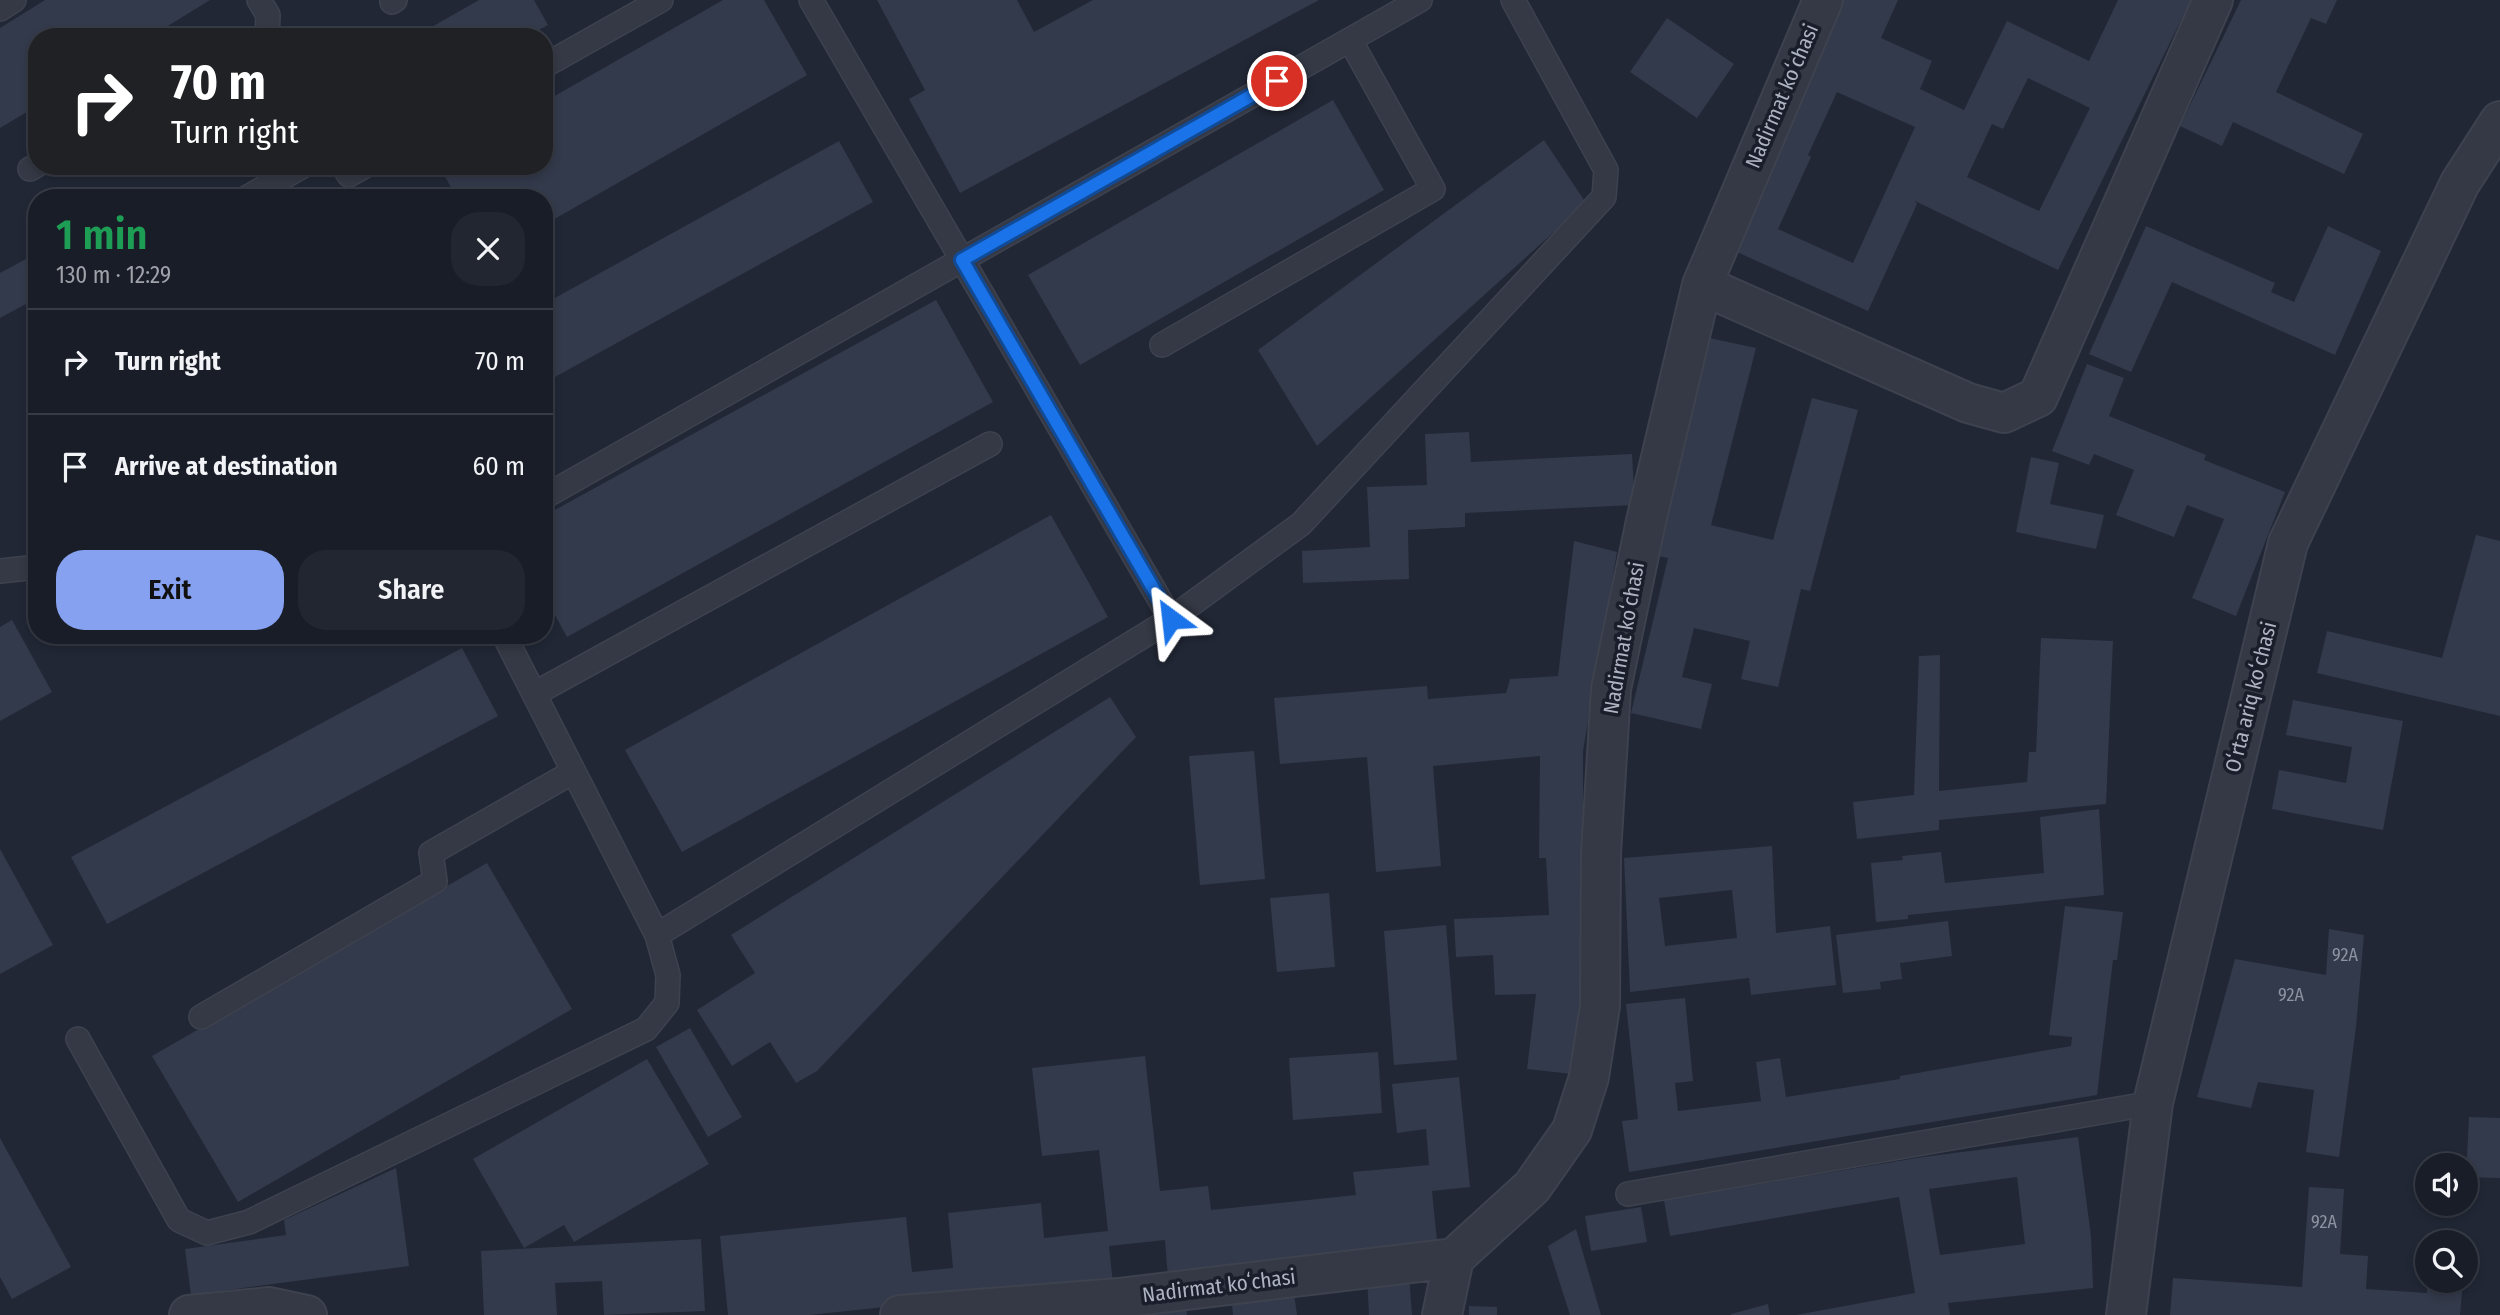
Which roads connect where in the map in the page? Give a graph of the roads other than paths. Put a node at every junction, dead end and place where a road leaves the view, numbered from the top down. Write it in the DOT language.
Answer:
graph roads {
  1 [pos="14,0"];
  2 [pos="259,0"];
  3 [pos="661,0"];
  4 [pos="811,0"];
  5 [pos="1420,0"];
  6 [pos="1513,0"];
  7 [pos="1823,0"];
  8 [pos="2213,0"];
  9 [pos="0,9"];
  10 [pos="267,28"];
  11 [pos="1350,40"];
  12 [pos="553,61"];
  13 [pos="2500,121"];
  14 [pos="287,175"];
  15 [pos="262,189"];
  16 [pos="962,260"];
  17 [pos="1702,285"];
  18 [pos="1162,345"];
  19 [pos="990,444"];
  20 [pos="553,492"];
  21 [pos="28,568"];
  22 [pos="0,571"];
  23 [pos="1171,619"];
  24 [pos="509,644"];
  25 [pos="534,694"];
  26 [pos="573,772"];
  27 [pos="657,935"];
  28 [pos="201,1017"];
  29 [pos="78,1040"];
  30 [pos="2153,1103"];
  31 [pos="1628,1194"];
  32 [pos="1454,1258"];
  33 [pos="189,1315"];
  34 [pos="307,1315"];
  35 [pos="900,1315"];
  36 [pos="1442,1315"];
  37 [pos="2126,1315"];
  1 -- 9 [label="lane"];
  2 -- 10 [label="lane"];
  3 -- 12 [label="lane"];
  4 -- 16 [label="lane"];
  5 -- 11 [label="lane"];
  6 -- 23 [label="lane"];
  7 -- 17 [label="street, Nadirmat koʻchasi"];
  8 -- 17 [label="street"];
  11 -- 16 [label="lane"];
  11 -- 18 [label="lane"];
  13 -- 30 [label="street, Oʻrta ariq koʻchasi"];
  14 -- 15 [label="lane"];
  16 -- 20 [label="lane"];
  16 -- 23 [label="lane"];
  17 -- 32 [label="street, Nadirmat koʻchasi"];
  19 -- 25 [label="lane"];
  21 -- 22 [label="lane"];
  23 -- 27 [label="lane"];
  24 -- 25 [label="lane"];
  25 -- 26 [label="lane"];
  26 -- 27 [label="lane"];
  26 -- 28 [label="lane"];
  27 -- 29 [label="lane"];
  30 -- 31 [label="lane"];
  30 -- 37 [label="street, Oʻrta ariq koʻchasi"];
  32 -- 35 [label="street, Nadirmat koʻchasi"];
  32 -- 36 [label="street"];
  33 -- 34 [label="street"];
}
